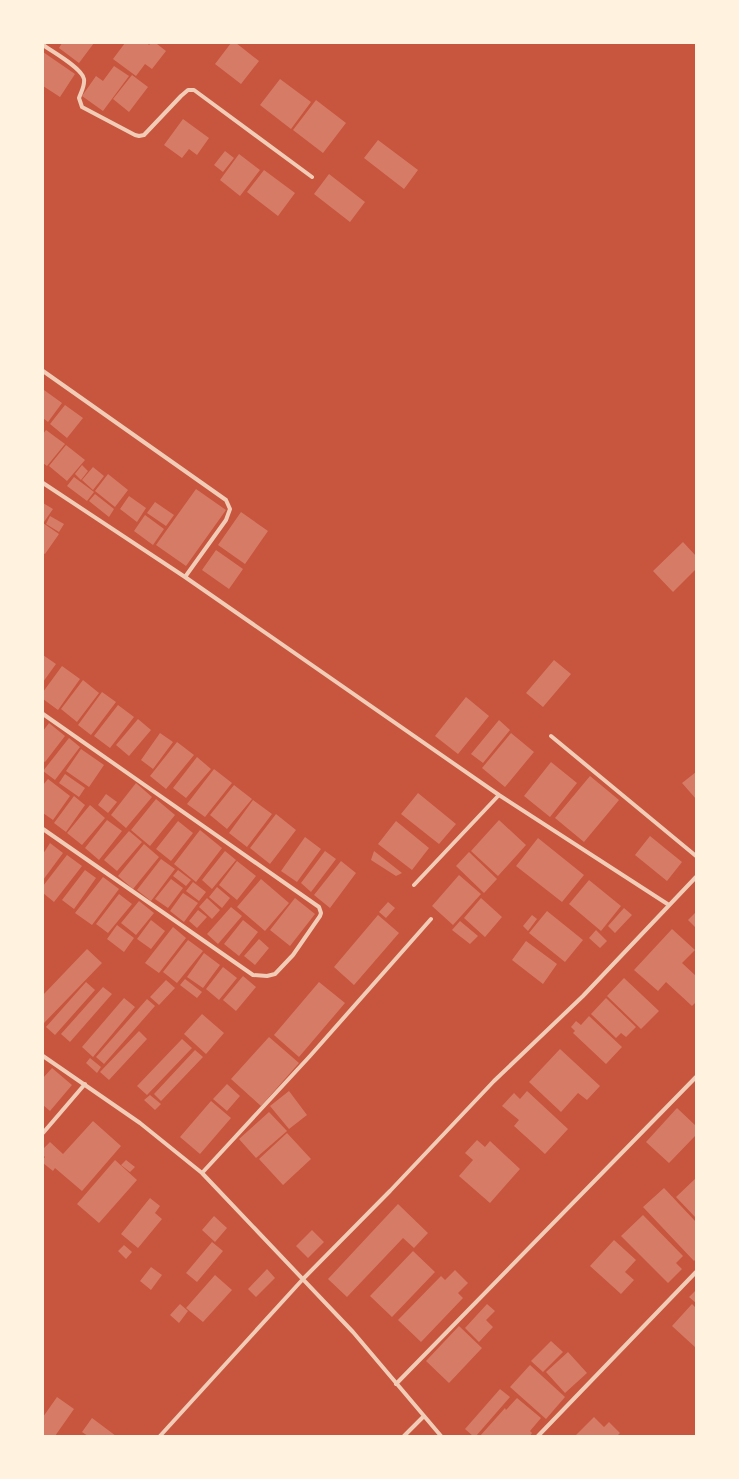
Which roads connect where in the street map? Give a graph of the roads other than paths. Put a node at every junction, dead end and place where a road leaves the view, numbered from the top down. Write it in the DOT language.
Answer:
graph roads {
  1 [pos="43,45"];
  2 [pos="312,177"];
  3 [pos="43,371"];
  4 [pos="43,483"];
  5 [pos="185,577"];
  6 [pos="43,714"];
  7 [pos="552,736"];
  8 [pos="499,795"];
  9 [pos="43,829"];
  10 [pos="696,856"];
  11 [pos="696,877"];
  12 [pos="414,885"];
  13 [pos="670,905"];
  14 [pos="431,919"];
  15 [pos="43,1056"];
  16 [pos="696,1077"];
  17 [pos="85,1084"];
  18 [pos="43,1133"];
  19 [pos="202,1173"];
  20 [pos="696,1272"];
  21 [pos="303,1279"];
  22 [pos="396,1384"];
  23 [pos="424,1416"];
  24 [pos="160,1436"];
  25 [pos="404,1436"];
  26 [pos="441,1436"];
  27 [pos="538,1436"];
  1 -- 2 [label="street"];
  3 -- 5 [label="street"];
  4 -- 5 [label="street"];
  5 -- 8 [label="street"];
  6 -- 9 [label="street"];
  7 -- 10 [label="street"];
  8 -- 12 [label="street"];
  8 -- 13 [label="street"];
  11 -- 13 [label="street"];
  13 -- 21 [label="street"];
  14 -- 19 [label="street"];
  15 -- 17 [label="street"];
  16 -- 22 [label="street"];
  17 -- 18 [label="street"];
  17 -- 19 [label="street"];
  19 -- 21 [label="street"];
  20 -- 27 [label="street"];
  21 -- 22 [label="street"];
  21 -- 24 [label="street"];
  22 -- 23 [label="street"];
  23 -- 25 [label="street"];
  23 -- 26 [label="street"];
}
